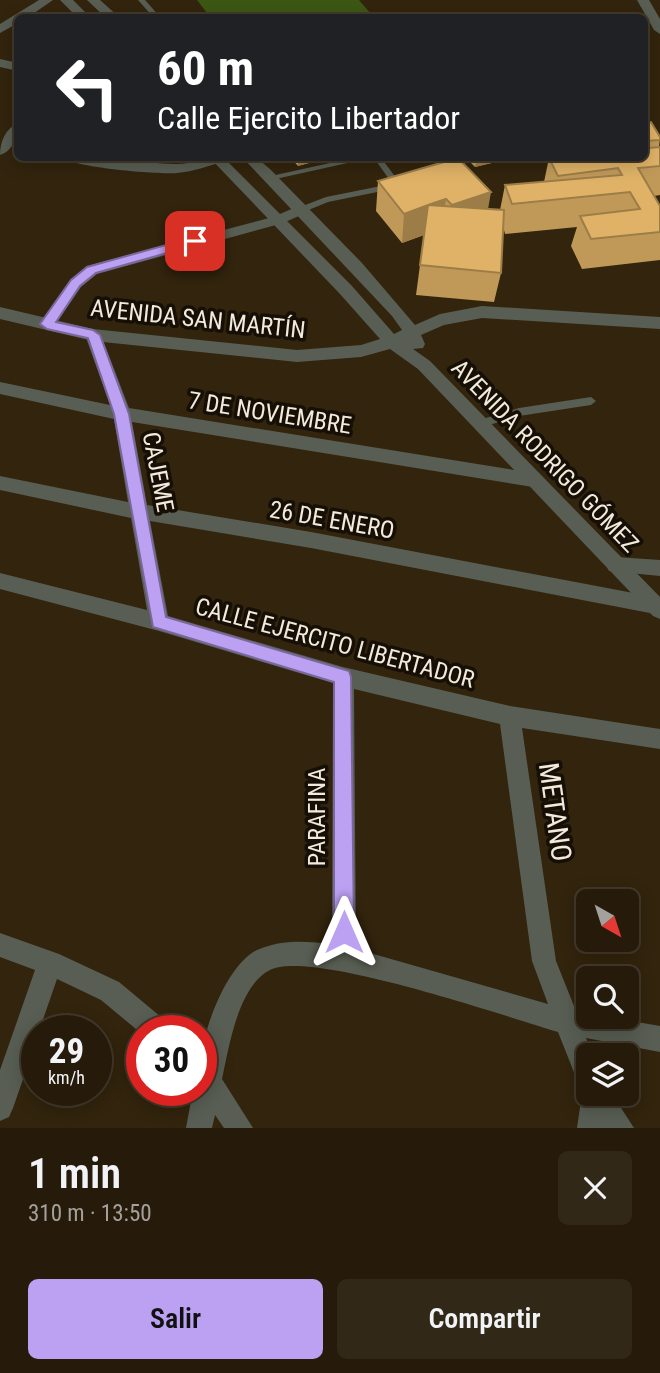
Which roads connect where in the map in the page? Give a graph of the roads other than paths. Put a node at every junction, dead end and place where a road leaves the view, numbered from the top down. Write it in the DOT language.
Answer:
graph roads {
  1 [pos="47,0"];
  2 [pos="66,0"];
  3 [pos="93,0"];
  4 [pos="141,0"];
  5 [pos="644,1"];
  6 [pos="660,4"];
  7 [pos="24,14"];
  8 [pos="81,14"];
  9 [pos="109,14"];
  10 [pos="154,14"];
  11 [pos="660,30"];
  12 [pos="92,161"];
  13 [pos="208,161"];
  14 [pos="222,161"];
  15 [pos="253,161"];
  16 [pos="348,161"];
  17 [pos="379,161"];
  18 [pos="271,178"];
  19 [pos="303,209"];
  20 [pos="278,220"];
  21 [pos="0,313"];
  22 [pos="660,323"];
  23 [pos="47,324"];
  24 [pos="413,332"];
  25 [pos="93,335"];
  26 [pos="392,342"];
  27 [pos="424,365"];
  28 [pos="0,388"];
  29 [pos="590,401"];
  30 [pos="122,414"];
  31 [pos="479,424"];
  32 [pos="533,480"];
  33 [pos="0,483"];
  34 [pos="141,512"];
  35 [pos="616,565"];
  36 [pos="660,568"];
  37 [pos="0,581"];
  38 [pos="658,608"];
  39 [pos="159,622"];
  40 [pos="343,677"];
  41 [pos="510,716"];
  42 [pos="660,739"];
  43 [pos="0,945"];
  44 [pos="344,958"];
  45 [pos="50,963"];
  46 [pos="139,1015"];
  47 [pos="567,1022"];
  48 [pos="217,1039"];
  49 [pos="660,1039"];
  50 [pos="576,1045"];
  51 [pos="217,1094"];
  52 [pos="202,1106"];
  53 [pos="593,1106"];
  54 [pos="604,1106"];
  55 [pos="0,1108"];
  56 [pos="199,1128"];
  57 [pos="240,1128"];
  58 [pos="590,1128"];
  59 [pos="621,1128"];
  1 -- 7 [label="street"];
  2 -- 8 [label="street"];
  3 -- 9 [label="street"];
  4 -- 10 [label="lane"];
  5 -- 6 [label="street"];
  5 -- 11 [label="street"];
  12 -- 13 [label="street"];
  14 -- 20 [label="street, AVENIDA RODRIGO GÓMEZ"];
  15 -- 18 [label="street, AVENIDA RODRIGO GÓMEZ"];
  16 -- 18 [label="lane"];
  17 -- 19 [label="lane"];
  18 -- 19 [label="street, AVENIDA RODRIGO GÓMEZ"];
  19 -- 20 [label="street"];
  19 -- 24 [label="street, AVENIDA RODRIGO GÓMEZ"];
  20 -- 23 [label="street"];
  20 -- 26 [label="street, AVENIDA RODRIGO GÓMEZ"];
  21 -- 23 [label="street, AVENIDA SAN MARTÍN"];
  22 -- 24 [label="street, AVENIDA SAN MARTÍN"];
  23 -- 25 [label="street, AVENIDA SAN MARTÍN"];
  24 -- 26 [label="street, AVENIDA SAN MARTÍN"];
  24 -- 27 [label="street, AVENIDA RODRIGO GÓMEZ"];
  25 -- 26 [label="street, AVENIDA SAN MARTÍN"];
  25 -- 30 [label="street, CAJEME"];
  26 -- 27 [label="street, AVENIDA RODRIGO GÓMEZ"];
  27 -- 31 [label="street, AVENIDA RODRIGO GÓMEZ"];
  28 -- 30 [label="street, 7 DE NOVIEMBRE"];
  29 -- 31 [label="lane"];
  30 -- 32 [label="street, 7 DE NOVIEMBRE"];
  30 -- 34 [label="street, CAJEME"];
  31 -- 32 [label="street, AVENIDA RODRIGO GÓMEZ"];
  32 -- 35 [label="street, AVENIDA RODRIGO GÓMEZ"];
  33 -- 34 [label="street, 26 DE ENERO"];
  34 -- 38 [label="street, 26 DE ENERO"];
  34 -- 39 [label="street, CAJEME"];
  35 -- 36 [label="street"];
  35 -- 38 [label="street, AVENIDA RODRIGO GÓMEZ"];
  37 -- 39 [label="street, CALLE EJERCITO LIBERTADOR"];
  39 -- 40 [label="street, CALLE EJERCITO LIBERTADOR"];
  40 -- 41 [label="street, CALLE EJERCITO LIBERTADOR"];
  40 -- 44 [label="street, PARAFINA"];
  41 -- 42 [label="street, CALLE EJERCITO LIBERTADOR"];
  41 -- 47 [label="street, METANO"];
  43 -- 45 [label="street"];
  44 -- 47 [label="street"];
  44 -- 48 [label="street"];
  45 -- 46 [label="street"];
  45 -- 55 [label="street"];
  47 -- 49 [label="street"];
  47 -- 50 [label="street, METANO"];
  51 -- 57 [label="street"];
  52 -- 56 [label="street"];
  53 -- 58 [label="street"];
  54 -- 59 [label="street"];
}
